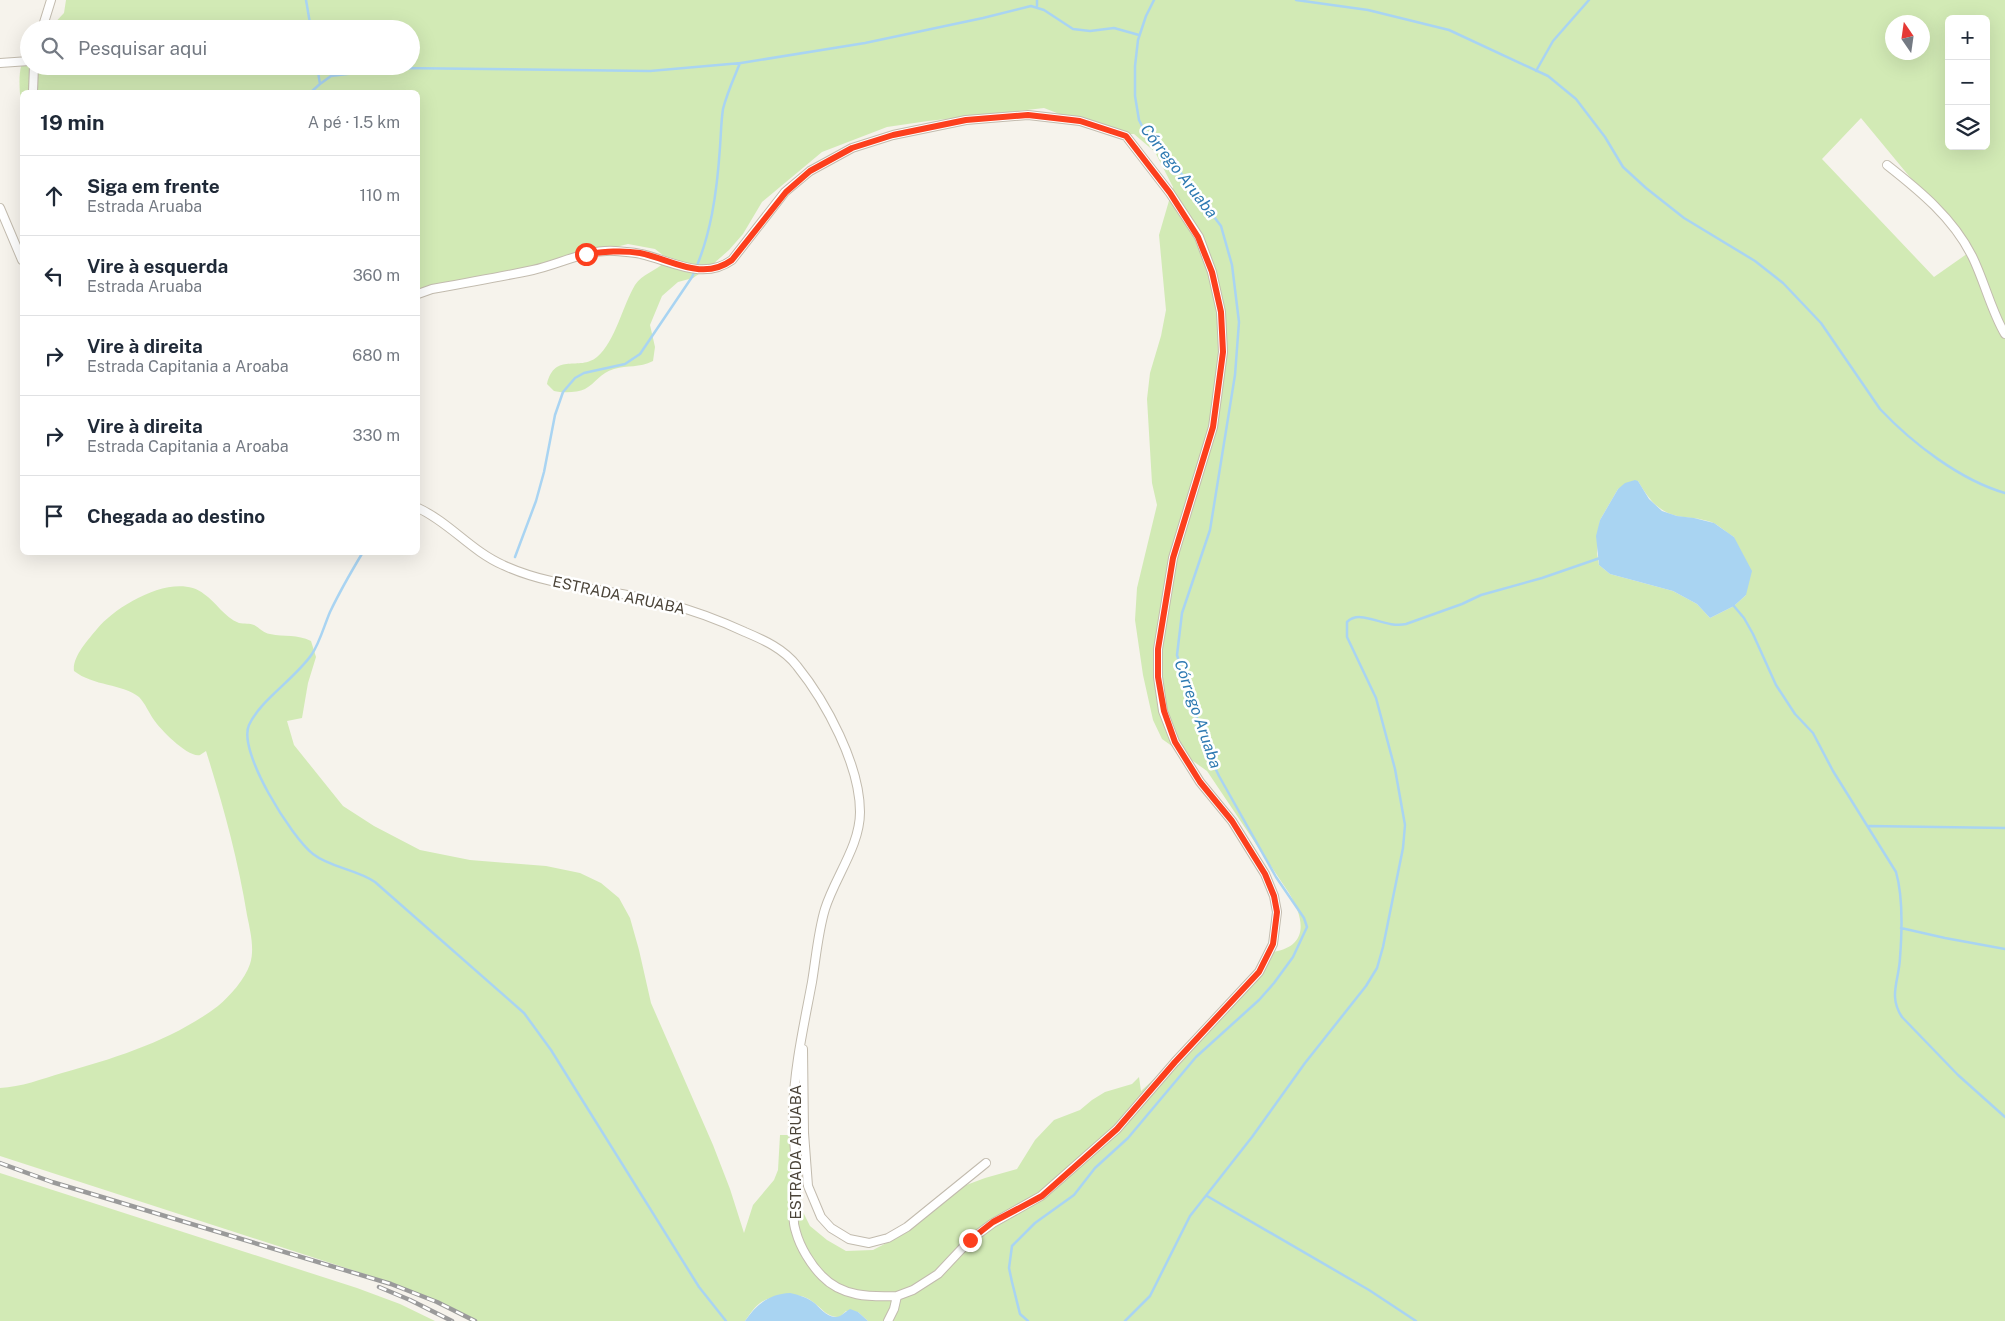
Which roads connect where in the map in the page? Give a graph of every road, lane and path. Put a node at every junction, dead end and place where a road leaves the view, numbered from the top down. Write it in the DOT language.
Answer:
graph roads {
  1 [pos="51,0"];
  2 [pos="45,20"];
  3 [pos="20,62"];
  4 [pos="0,63"];
  5 [pos="34,75"];
  6 [pos="33,90"];
  7 [pos="1888,165"];
  8 [pos="0,208"];
  9 [pos="20,255"];
  10 [pos="420,293"];
  11 [pos="2005,334"];
  12 [pos="420,509"];
  13 [pos="803,1030"];
  14 [pos="986,1163"];
  15 [pos="897,1296"];
  16 [pos="888,1321"];
  1 -- 2 [label="street"];
  3 -- 4 [label="street"];
  5 -- 6 [label="street"];
  7 -- 11 [label="street"];
  8 -- 9 [label="street"];
  10 -- 15 [label="street"];
  12 -- 13 [label="street, ESTRADA ARUABA"];
  13 -- 14 [label="street, ESTRADA ARUABA"];
  13 -- 15 [label="street, ESTRADA ARUABA"];
  15 -- 16 [label="street"];
}
